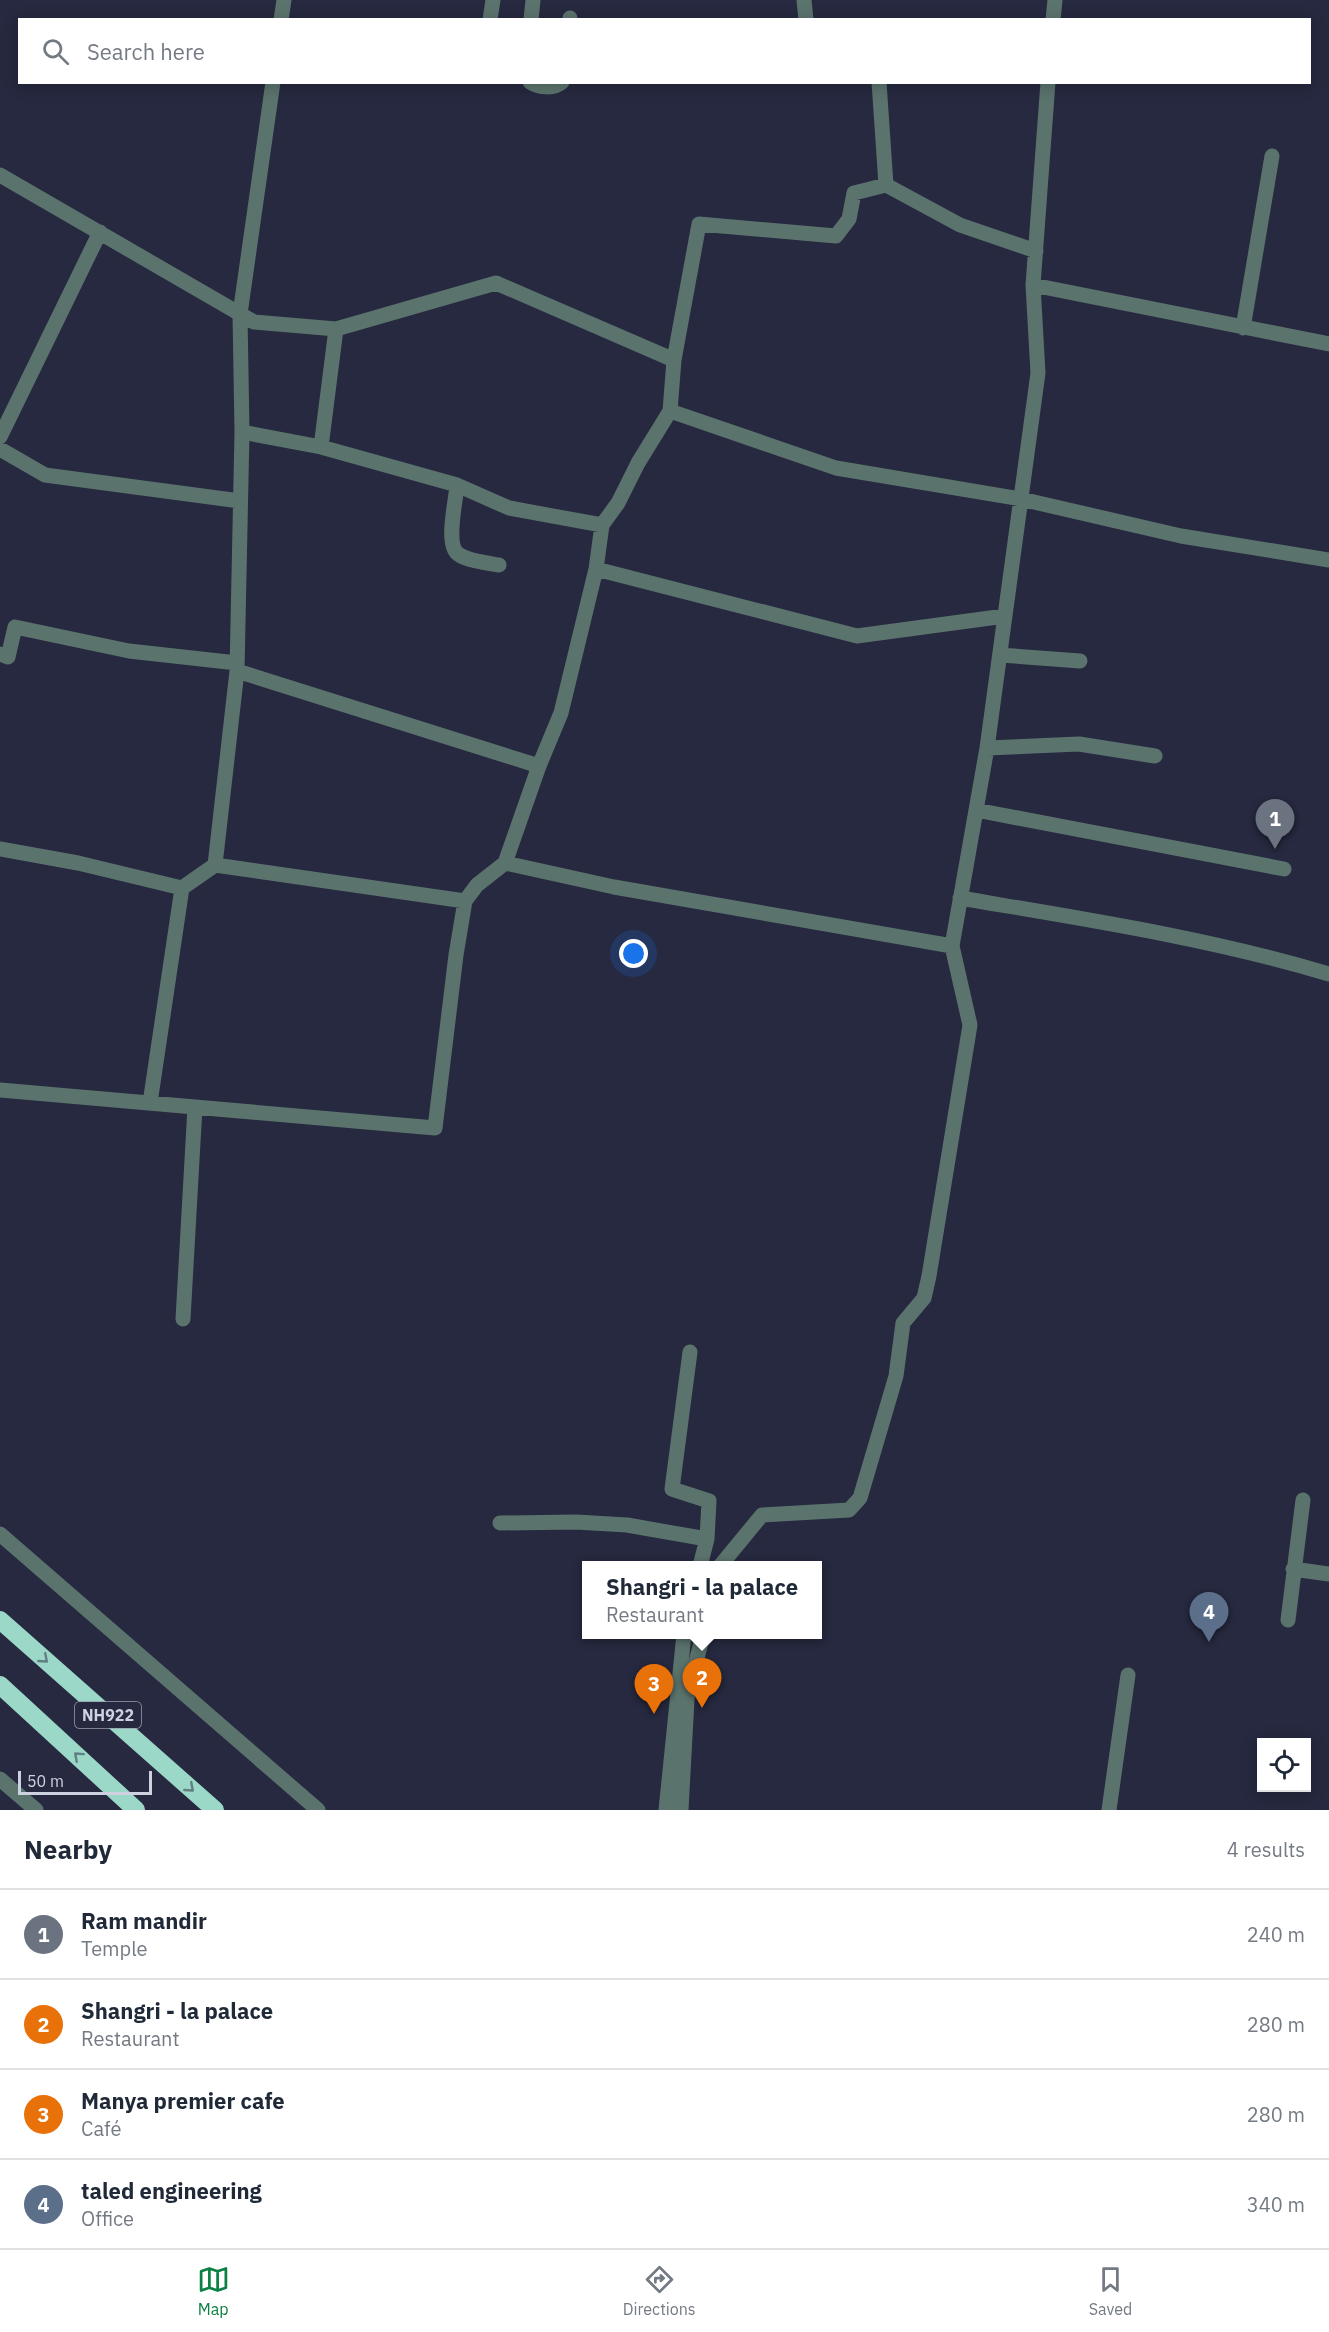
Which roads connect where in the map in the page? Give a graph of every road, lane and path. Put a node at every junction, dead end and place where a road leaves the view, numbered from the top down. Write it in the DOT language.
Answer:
graph roads {
  1 [pos="284,0"];
  2 [pos="493,0"];
  3 [pos="533,0"];
  4 [pos="804,0"];
  5 [pos="1054,0"];
  6 [pos="281,18"];
  7 [pos="490,18"];
  8 [pos="531,18"];
  9 [pos="806,18"];
  10 [pos="1053,18"];
  11 [pos="273,84"];
  12 [pos="534,84"];
  13 [pos="560,84"];
  14 [pos="879,84"];
  15 [pos="1048,84"];
  16 [pos="1272,156"];
  17 [pos="0,175"];
  18 [pos="885,185"];
  19 [pos="100,232"];
  20 [pos="1036,250"];
  21 [pos="1033,285"];
  22 [pos="240,314"];
  23 [pos="1243,328"];
  24 [pos="336,329"];
  25 [pos="1329,344"];
  26 [pos="674,360"];
  27 [pos="670,411"];
  28 [pos="242,432"];
  29 [pos="0,437"];
  30 [pos="321,447"];
  31 [pos="0,449"];
  32 [pos="458,485"];
  33 [pos="1021,499"];
  34 [pos="240,501"];
  35 [pos="602,525"];
  36 [pos="1329,560"];
  37 [pos="498,565"];
  38 [pos="596,569"];
  39 [pos="1005,616"];
  40 [pos="0,654"];
  41 [pos="1000,656"];
  42 [pos="1080,661"];
  43 [pos="237,667"];
  44 [pos="987,748"];
  45 [pos="1155,756"];
  46 [pos="539,766"];
  47 [pos="976,810"];
  48 [pos="0,849"];
  49 [pos="505,863"];
  50 [pos="215,865"];
  51 [pos="1284,869"];
  52 [pos="182,888"];
  53 [pos="960,898"];
  54 [pos="465,901"];
  55 [pos="952,946"];
  56 [pos="1329,974"];
  57 [pos="0,1090"];
  58 [pos="150,1103"];
  59 [pos="195,1107"];
  60 [pos="183,1319"];
  61 [pos="690,1352"];
  62 [pos="1303,1500"];
  63 [pos="500,1523"];
  64 [pos="0,1534"];
  65 [pos="707,1539"];
  66 [pos="701,1561"];
  67 [pos="724,1561"];
  68 [pos="1293,1569"];
  69 [pos="1329,1574"];
  70 [pos="0,1620"];
  71 [pos="1288,1620"];
  72 [pos="684,1639"];
  73 [pos="702,1639"];
  74 [pos="1128,1675"];
  75 [pos="0,1685"];
  76 [pos="0,1779"];
  77 [pos="36,1810"];
  78 [pos="136,1810"];
  79 [pos="215,1810"];
  80 [pos="318,1810"];
  81 [pos="666,1810"];
  82 [pos="681,1810"];
  83 [pos="1109,1810"];
  1 -- 6 [label="street"];
  2 -- 7 [label="street"];
  3 -- 8 [label="street"];
  4 -- 9 [label="street"];
  5 -- 10 [label="street"];
  11 -- 22 [label="street"];
  12 -- 13 [label="street"];
  14 -- 18 [label="street"];
  15 -- 20 [label="street"];
  16 -- 23 [label="street"];
  17 -- 19 [label="street"];
  18 -- 20 [label="street"];
  18 -- 26 [label="street"];
  19 -- 22 [label="street"];
  19 -- 29 [label="street"];
  20 -- 21 [label="street"];
  21 -- 23 [label="street"];
  21 -- 33 [label="street"];
  22 -- 24 [label="street"];
  22 -- 28 [label="street"];
  23 -- 25 [label="street"];
  24 -- 26 [label="street"];
  24 -- 30 [label="street"];
  26 -- 27 [label="street"];
  27 -- 33 [label="street"];
  27 -- 35 [label="street"];
  28 -- 30 [label="street"];
  28 -- 34 [label="street"];
  30 -- 32 [label="street"];
  31 -- 34 [label="street"];
  32 -- 35 [label="street"];
  32 -- 37 [label="street"];
  33 -- 36 [label="street"];
  33 -- 39 [label="street"];
  34 -- 43 [label="street"];
  35 -- 38 [label="street"];
  38 -- 39 [label="street"];
  38 -- 46 [label="street"];
  39 -- 41 [label="street"];
  40 -- 43 [label="street"];
  41 -- 42 [label="street"];
  41 -- 44 [label="street"];
  43 -- 46 [label="street"];
  43 -- 50 [label="street"];
  44 -- 45 [label="street"];
  44 -- 47 [label="street"];
  46 -- 49 [label="street"];
  47 -- 51 [label="street"];
  47 -- 53 [label="street"];
  48 -- 52 [label="street"];
  49 -- 54 [label="street"];
  49 -- 55 [label="street"];
  50 -- 52 [label="street"];
  50 -- 54 [label="street"];
  52 -- 58 [label="street"];
  53 -- 55 [label="street"];
  53 -- 56 [label="street"];
  54 -- 59 [label="street"];
  55 -- 67 [label="street"];
  57 -- 58 [label="street"];
  58 -- 59 [label="street"];
  59 -- 60 [label="street"];
  61 -- 65 [label="street"];
  62 -- 68 [label="street"];
  63 -- 65 [label="street"];
  64 -- 80 [label="street"];
  65 -- 66 [label="street"];
  68 -- 69 [label="street"];
  68 -- 71 [label="street"];
  70 -- 79 [label="highway, NH922, one-way"];
  72 -- 81 [label="street"];
  73 -- 82 [label="street"];
  74 -- 83 [label="street"];
  78 -- 75 [label="highway, NH922, one-way"];
  76 -- 77 [label="street"];
}
